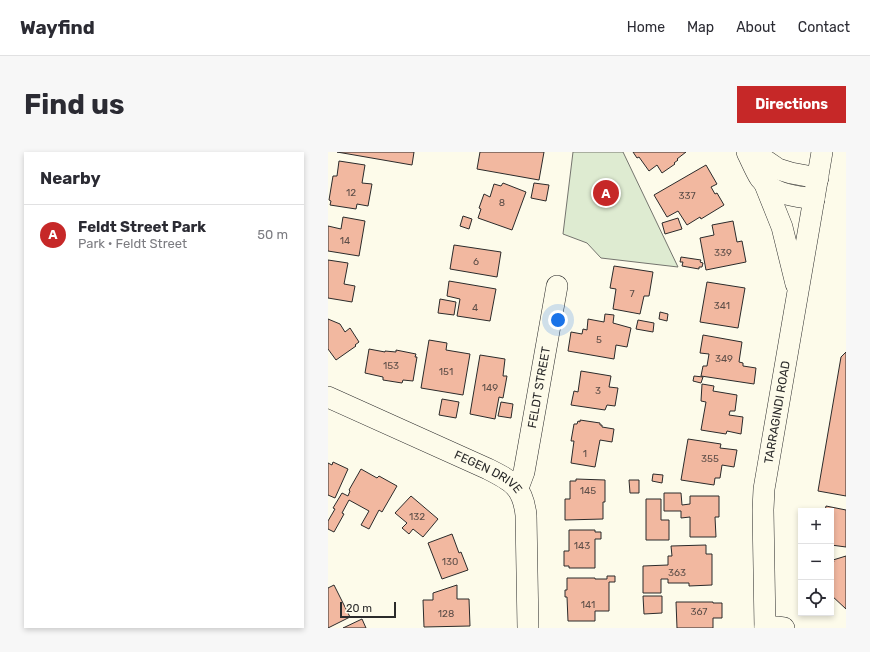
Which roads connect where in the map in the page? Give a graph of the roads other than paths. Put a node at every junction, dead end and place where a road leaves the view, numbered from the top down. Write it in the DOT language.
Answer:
graph roads {
  1 [pos="747,152"];
  2 [pos="753,152"];
  3 [pos="822,152"];
  4 [pos="818,178"];
  5 [pos="764,182"];
  6 [pos="814,199"];
  7 [pos="557,286"];
  8 [pos="798,293"];
  9 [pos="328,397"];
  10 [pos="518,488"];
  11 [pos="528,628"];
  12 [pos="771,628"];
  1 -- 5 [label="street"];
  2 -- 4 [label="street"];
  3 -- 4 [label="street, TARRAGINDI ROAD"];
  4 -- 6 [label="street, TARRAGINDI ROAD"];
  5 -- 6 [label="street"];
  5 -- 8 [label="street"];
  6 -- 8 [label="street, TARRAGINDI ROAD"];
  7 -- 10 [label="street, FELDT STREET"];
  8 -- 12 [label="street, TARRAGINDI ROAD"];
  9 -- 10 [label="street, FEGEN DRIVE"];
  10 -- 11 [label="street, FEGEN DRIVE"];
}
